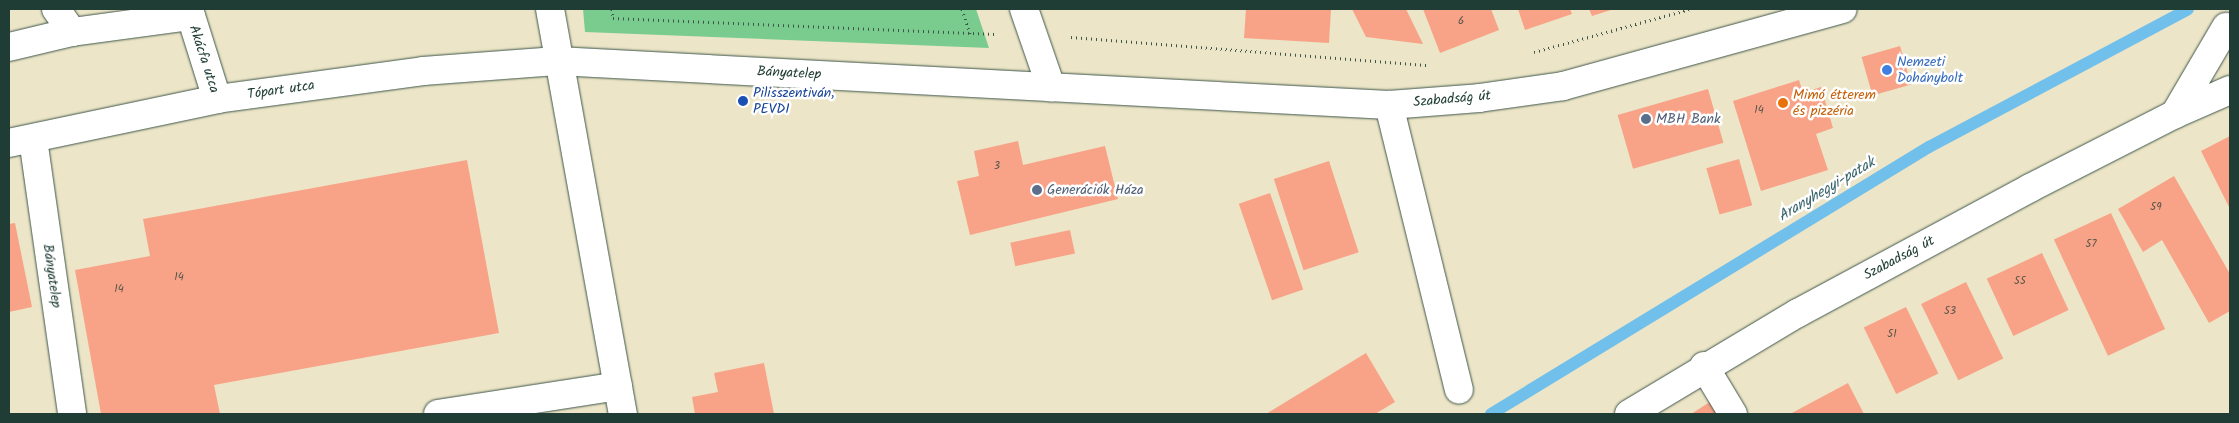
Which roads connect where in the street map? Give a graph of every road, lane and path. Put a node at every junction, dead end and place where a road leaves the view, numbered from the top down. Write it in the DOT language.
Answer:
graph roads {
  1 [pos="56,9"];
  2 [pos="550,9"];
  3 [pos="612,9"];
  4 [pos="962,9"];
  5 [pos="1690,9"];
  6 [pos="1843,9"];
  7 [pos="2224,20"];
  8 [pos="1028,21"];
  9 [pos="72,32"];
  10 [pos="970,34"];
  11 [pos="9,47"];
  12 [pos="1528,53"];
  13 [pos="557,61"];
  14 [pos="1435,65"];
  15 [pos="1051,87"];
  16 [pos="2230,90"];
  17 [pos="218,99"];
  18 [pos="1388,105"];
  19 [pos="2175,114"];
  20 [pos="21,141"];
  21 [pos="1704,366"];
  22 [pos="618,386"];
  23 [pos="1460,390"];
  24 [pos="72,414"];
  25 [pos="438,414"];
  26 [pos="624,414"];
  27 [pos="1629,414"];
  28 [pos="1733,414"];
  1 -- 9 [label="street"];
  2 -- 13 [label="street"];
  3 -- 10 [label="path"];
  4 -- 10 [label="path"];
  5 -- 12 [label="path"];
  6 -- 18 [label="street, Szabadság út"];
  7 -- 19 [label="street"];
  8 -- 10 [label="path"];
  8 -- 14 [label="path"];
  8 -- 15 [label="street"];
  9 -- 11 [label="street"];
  9 -- 17 [label="street, Akácfa utca"];
  13 -- 15 [label="street, Bányatelep"];
  13 -- 17 [label="street, Tópart utca"];
  13 -- 22 [label="street"];
  15 -- 18 [label="street, Szabadság út"];
  16 -- 19 [label="street, Szabadság út"];
  17 -- 20 [label="street, Tópart utca"];
  18 -- 23 [label="street"];
  19 -- 21 [label="street, Szabadság út"];
  20 -- 24 [label="street, Bányatelep"];
  21 -- 27 [label="street, Szabadság út"];
  21 -- 28 [label="street"];
  22 -- 25 [label="street"];
  22 -- 26 [label="street"];
}
